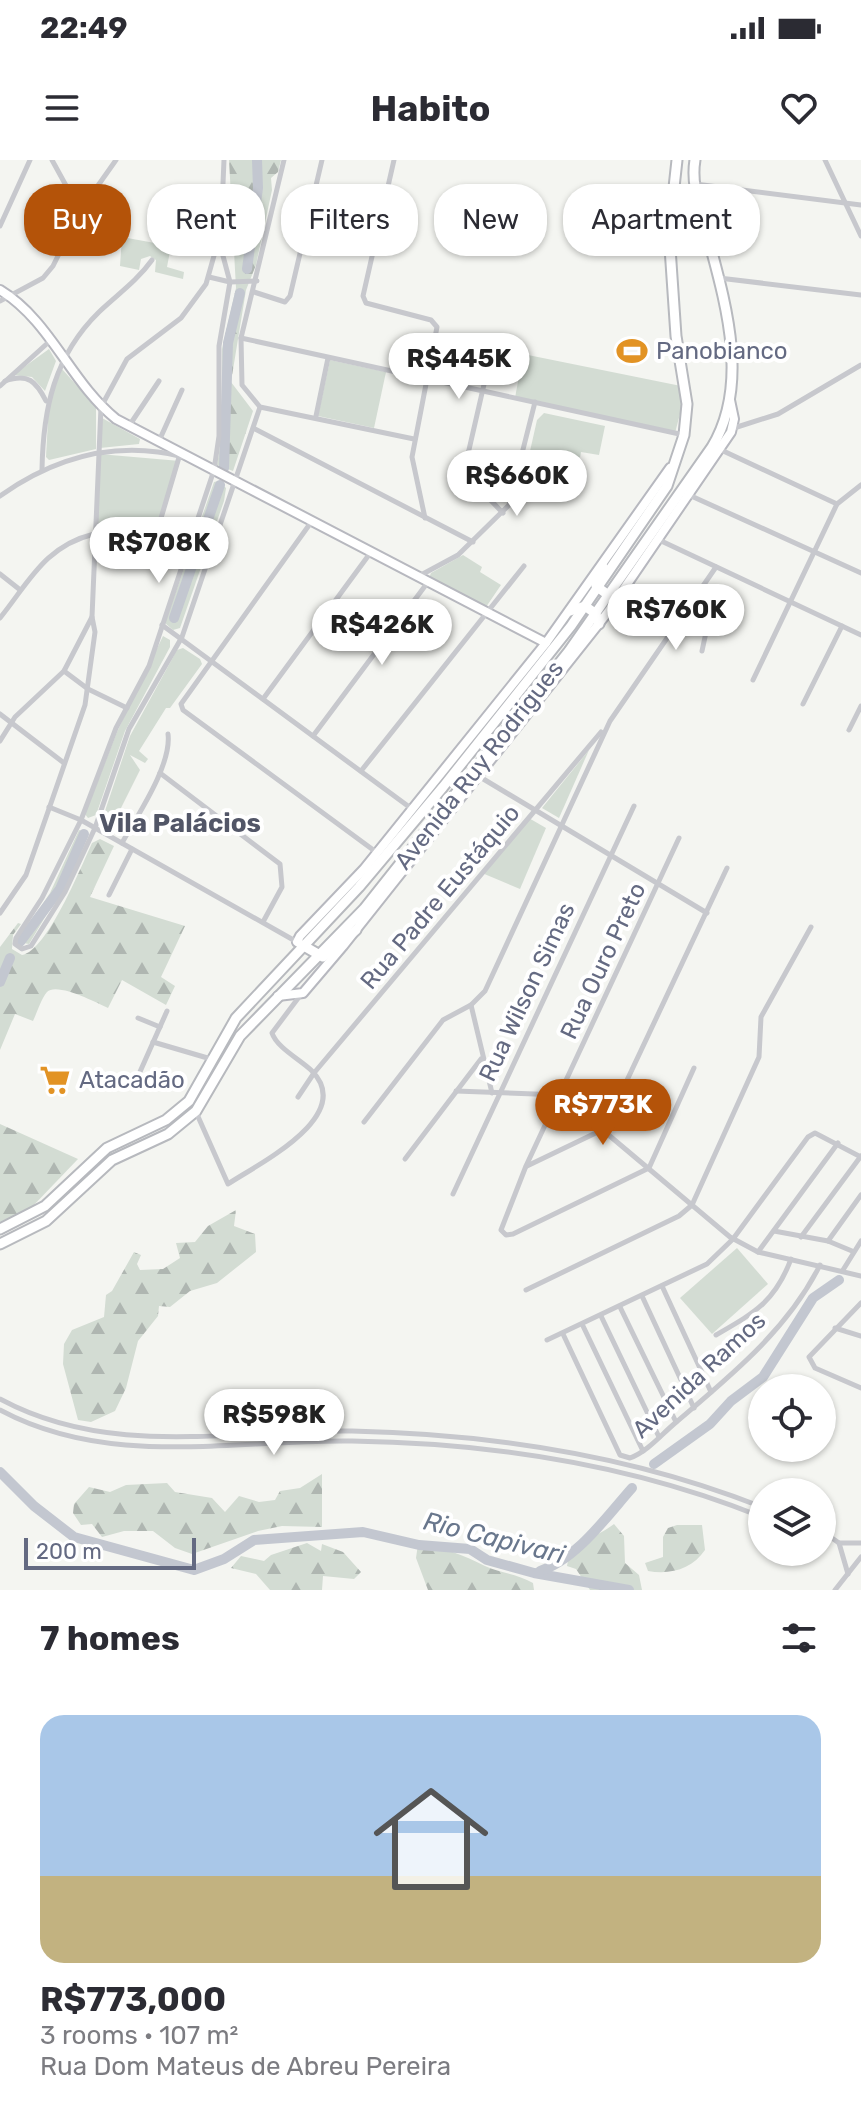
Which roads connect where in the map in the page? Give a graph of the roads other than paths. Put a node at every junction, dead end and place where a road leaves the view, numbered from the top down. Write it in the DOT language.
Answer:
graph roads {
  1 [pos="30,160"];
  2 [pos="52,160"];
  3 [pos="116,160"];
  4 [pos="224,160"];
  5 [pos="284,160"];
  6 [pos="322,160"];
  7 [pos="394,160"];
  8 [pos="674,160"];
  9 [pos="695,160"];
  10 [pos="826,161"];
  11 [pos="65,184"];
  12 [pos="99,184"];
  13 [pos="223,184"];
  14 [pos="673,184"];
  15 [pos="695,184"];
  16 [pos="760,192"];
  17 [pos="845,203"];
  18 [pos="861,205"];
  19 [pos="0,226"];
  20 [pos="861,236"];
  21 [pos="58,256"];
  22 [pos="215,256"];
  23 [pos="223,256"];
  24 [pos="671,256"];
  25 [pos="712,256"];
  26 [pos="152,260"];
  27 [pos="209,277"];
  28 [pos="717,277"];
  29 [pos="257,281"];
  30 [pos="230,282"];
  31 [pos="0,290"];
  32 [pos="254,292"];
  33 [pos="861,295"];
  34 [pos="11,296"];
  35 [pos="0,301"];
  36 [pos="241,338"];
  37 [pos="51,339"];
  38 [pos="494,341"];
  39 [pos="328,358"];
  40 [pos="64,361"];
  41 [pos="861,365"];
  42 [pos="429,380"];
  43 [pos="159,381"];
  44 [pos="2,383"];
  45 [pos="182,390"];
  46 [pos="482,391"];
  47 [pos="730,400"];
  48 [pos="535,402"];
  49 [pos="46,403"];
  50 [pos="101,407"];
  51 [pos="260,407"];
  52 [pos="734,412"];
  53 [pos="316,416"];
  54 [pos="751,420"];
  55 [pos="129,426"];
  56 [pos="733,428"];
  57 [pos="255,429"];
  58 [pos="684,435"];
  59 [pos="414,439"];
  60 [pos="159,442"];
  61 [pos="719,449"];
  62 [pos="98,453"];
  63 [pos="180,454"];
  64 [pos="677,457"];
  65 [pos="42,470"];
  66 [pos="214,470"];
  67 [pos="235,481"];
  68 [pos="861,485"];
  69 [pos="689,495"];
  70 [pos="0,496"];
  71 [pos="837,504"];
  72 [pos="503,513"];
  73 [pos="425,518"];
  74 [pos="312,521"];
  75 [pos="94,534"];
  76 [pos="156,535"];
  77 [pos="657,539"];
  78 [pos="473,542"];
  79 [pos="371,552"];
  80 [pos="813,553"];
  81 [pos="524,566"];
  82 [pos="603,567"];
  83 [pos="716,567"];
  84 [pos="861,573"];
  85 [pos="0,574"];
  86 [pos="418,576"];
  87 [pos="428,582"];
  88 [pos="704,587"];
  89 [pos="598,588"];
  90 [pos="19,589"];
  91 [pos="623,591"];
  92 [pos="608,596"];
  93 [pos="790,602"];
  94 [pos="585,606"];
  95 [pos="570,611"];
  96 [pos="488,613"];
  97 [pos="92,616"];
  98 [pos="0,618"];
  99 [pos="598,619"];
  100 [pos="162,625"];
  101 [pos="842,626"];
  102 [pos="861,635"];
  103 [pos="182,637"];
  104 [pos="546,643"];
  105 [pos="702,651"];
  106 [pos="211,661"];
  107 [pos="64,671"];
  108 [pos="753,680"];
  109 [pos="88,689"];
  110 [pos="263,699"];
  111 [pos="803,704"];
  112 [pos="861,706"];
  113 [pos="127,708"];
  114 [pos="0,714"];
  115 [pos="610,721"];
  116 [pos="12,722"];
  117 [pos="849,730"];
  118 [pos="168,734"];
  119 [pos="313,736"];
  120 [pos="0,741"];
  121 [pos="64,763"];
  122 [pos="361,771"];
  123 [pos="160,773"];
  124 [pos="480,777"];
  125 [pos="634,806"];
  126 [pos="49,807"];
  127 [pos="412,809"];
  128 [pos="536,810"];
  129 [pos="81,820"];
  130 [pos="560,824"];
  131 [pos="95,828"];
  132 [pos="679,838"];
  133 [pos="122,843"];
  134 [pos="132,849"];
  135 [pos="377,853"];
  136 [pos="610,856"];
  137 [pos="727,868"];
  138 [pos="659,885"];
  139 [pos="109,895"];
  140 [pos="0,913"];
  141 [pos="707,913"];
  142 [pos="263,922"];
  143 [pos="811,927"];
  144 [pos="356,930"];
  145 [pos="300,941"];
  146 [pos="318,956"];
  147 [pos="303,993"];
  148 [pos="278,996"];
  149 [pos="471,1005"];
  150 [pos="167,1011"];
  151 [pos="138,1018"];
  152 [pos="160,1027"];
  153 [pos="153,1042"];
  154 [pos="211,1059"];
  155 [pos="481,1059"];
  156 [pos="694,1068"];
  157 [pos="314,1073"];
  158 [pos="139,1074"];
  159 [pos="456,1091"];
  160 [pos="495,1094"];
  161 [pos="561,1095"];
  162 [pos="298,1097"];
  163 [pos="196,1111"];
  164 [pos="364,1122"];
  165 [pos="604,1129"];
  166 [pos="838,1143"];
  167 [pos="861,1156"];
  168 [pos="405,1159"];
  169 [pos="526,1166"];
  170 [pos="649,1168"];
  171 [pos="453,1194"];
  172 [pos="861,1195"];
  173 [pos="692,1205"];
  174 [pos="0,1229"];
  175 [pos="774,1231"];
  176 [pos="801,1237"];
  177 [pos="733,1239"];
  178 [pos="828,1241"];
  179 [pos="861,1241"];
  180 [pos="0,1244"];
  181 [pos="852,1251"];
  182 [pos="758,1252"];
  183 [pos="791,1259"];
  184 [pos="820,1265"];
  185 [pos="843,1270"];
  186 [pos="861,1276"];
  187 [pos="662,1286"];
  188 [pos="526,1290"];
  189 [pos="642,1296"];
  190 [pos="861,1303"];
  191 [pos="620,1307"];
  192 [pos="601,1316"];
  193 [pos="583,1325"];
  194 [pos="835,1328"];
  195 [pos="563,1334"];
  196 [pos="716,1335"];
  197 [pos="861,1336"];
  198 [pos="547,1340"];
  199 [pos="861,1388"];
  200 [pos="711,1392"];
  201 [pos="0,1399"];
  202 [pos="694,1408"];
  203 [pos="0,1410"];
  204 [pos="676,1422"];
  205 [pos="59,1425"];
  206 [pos="58,1435"];
  207 [pos="121,1437"];
  208 [pos="659,1437"];
  209 [pos="120,1447"];
  210 [pos="640,1453"];
  211 [pos="591,1456"];
  212 [pos="588,1465"];
  213 [pos="640,1469"];
  214 [pos="748,1503"];
  215 [pos="748,1512"];
  216 [pos="836,1541"];
  217 [pos="839,1543"];
  218 [pos="861,1543"];
  219 [pos="861,1557"];
  220 [pos="848,1574"];
  221 [pos="835,1590"];
  1 -- 19 [label="street"];
  2 -- 11 [label="street"];
  3 -- 12 [label="street"];
  4 -- 13 [label="street"];
  5 -- 29 [label="street"];
  6 -- 32 [label="street"];
  7 -- 42 [label="street"];
  8 -- 14 [label="main road, Avenida Ruy Rodrigues"];
  9 -- 15 [label="main road, Avenida Ruy Rodrigues"];
  10 -- 17 [label="street"];
  16 -- 17 [label="street"];
  17 -- 18 [label="street"];
  17 -- 20 [label="street"];
  21 -- 34 [label="street"];
  22 -- 27 [label="street"];
  23 -- 30 [label="street"];
  24 -- 58 [label="main road, Avenida Ruy Rodrigues"];
  25 -- 28 [label="main road, Avenida Ruy Rodrigues"];
  26 -- 40 [label="street"];
  27 -- 30 [label="street"];
  27 -- 50 [label="street"];
  28 -- 33 [label="street"];
  28 -- 47 [label="main road, Avenida Ruy Rodrigues"];
  29 -- 30 [label="street"];
  29 -- 32 [label="street"];
  30 -- 66 [label="street"];
  31 -- 34 [label="street"];
  32 -- 36 [label="street"];
  34 -- 35 [label="street"];
  34 -- 37 [label="street"];
  36 -- 39 [label="street"];
  36 -- 51 [label="street"];
  37 -- 40 [label="street"];
  37 -- 44 [label="street"];
  38 -- 46 [label="street"];
  39 -- 42 [label="street"];
  39 -- 53 [label="street"];
  40 -- 49 [label="street"];
  40 -- 50 [label="street"];
  41 -- 54 [label="street"];
  42 -- 46 [label="street"];
  42 -- 59 [label="street"];
  43 -- 55 [label="street"];
  44 -- 49 [label="street"];
  45 -- 60 [label="street"];
  46 -- 48 [label="street"];
  46 -- 72 [label="street"];
  47 -- 52 [label="street"];
  47 -- 92 [label="main road, Avenida Ruy Rodrigues"];
  48 -- 58 [label="street"];
  48 -- 72 [label="street"];
  49 -- 65 [label="street"];
  50 -- 55 [label="street"];
  50 -- 62 [label="street"];
  51 -- 53 [label="street"];
  51 -- 57 [label="street"];
  52 -- 54 [label="street"];
  52 -- 56 [label="street"];
  53 -- 59 [label="street"];
  54 -- 56 [label="street"];
  55 -- 60 [label="street"];
  56 -- 61 [label="street"];
  57 -- 67 [label="street"];
  57 -- 73 [label="street"];
  58 -- 64 [label="main road, Avenida Ruy Rodrigues"];
  59 -- 73 [label="street"];
  60 -- 63 [label="street"];
  61 -- 69 [label="street"];
  61 -- 71 [label="street"];
  62 -- 63 [label="street"];
  62 -- 65 [label="street"];
  62 -- 75 [label="street"];
  63 -- 66 [label="street"];
  63 -- 76 [label="street"];
  64 -- 82 [label="street"];
  64 -- 89 [label="main road, Avenida Ruy Rodrigues"];
  65 -- 70 [label="street"];
  66 -- 67 [label="street"];
  66 -- 100 [label="street"];
  67 -- 74 [label="street"];
  67 -- 103 [label="street"];
  68 -- 71 [label="street"];
  69 -- 77 [label="street"];
  69 -- 80 [label="street"];
  71 -- 80 [label="street"];
  72 -- 78 [label="street"];
  73 -- 78 [label="street"];
  74 -- 79 [label="street"];
  74 -- 106 [label="street"];
  75 -- 90 [label="street"];
  75 -- 97 [label="street"];
  77 -- 83 [label="street"];
  77 -- 91 [label="street"];
  78 -- 86 [label="street"];
  79 -- 86 [label="street"];
  79 -- 110 [label="street"];
  80 -- 84 [label="street"];
  80 -- 93 [label="street"];
  81 -- 96 [label="street"];
  82 -- 89 [label="main road"];
  82 -- 95 [label="street"];
  83 -- 88 [label="street"];
  83 -- 93 [label="street"];
  85 -- 90 [label="street"];
  86 -- 87 [label="street"];
  87 -- 96 [label="street"];
  87 -- 119 [label="street"];
  88 -- 105 [label="street"];
  88 -- 115 [label="street"];
  89 -- 92 [label="main road"];
  89 -- 94 [label="main road, Avenida Ruy Rodrigues"];
  90 -- 98 [label="street"];
  91 -- 92 [label="main road"];
  91 -- 99 [label="street"];
  92 -- 99 [label="main road, Avenida Ruy Rodrigues"];
  93 -- 101 [label="street"];
  93 -- 108 [label="street"];
  94 -- 95 [label="main road"];
  94 -- 99 [label="main road"];
  94 -- 145 [label="main road, Avenida Ruy Rodrigues"];
  95 -- 104 [label="street"];
  96 -- 104 [label="street"];
  96 -- 122 [label="street"];
  97 -- 107 [label="street"];
  97 -- 109 [label="street"];
  99 -- 124 [label="street"];
  99 -- 146 [label="main road, Avenida Ruy Rodrigues"];
  100 -- 103 [label="street"];
  100 -- 113 [label="street"];
  101 -- 102 [label="street"];
  101 -- 111 [label="street"];
  103 -- 106 [label="street"];
  103 -- 131 [label="street"];
  104 -- 127 [label="street"];
  106 -- 110 [label="street"];
  106 -- 135 [label="street"];
  107 -- 109 [label="street"];
  107 -- 116 [label="street"];
  109 -- 113 [label="street"];
  109 -- 121 [label="street"];
  110 -- 119 [label="street"];
  112 -- 117 [label="street"];
  113 -- 129 [label="street"];
  114 -- 116 [label="street"];
  115 -- 128 [label="street, Rua Padre Eustáquio"];
  115 -- 130 [label="street"];
  116 -- 120 [label="street"];
  116 -- 121 [label="street"];
  118 -- 123 [label="street"];
  119 -- 122 [label="street"];
  121 -- 126 [label="street"];
  122 -- 127 [label="street"];
  123 -- 133 [label="street"];
  123 -- 142 [label="street"];
  124 -- 128 [label="street"];
  124 -- 144 [label="street"];
  125 -- 136 [label="street, Rua Wilson Simas"];
  126 -- 129 [label="street"];
  126 -- 140 [label="street"];
  127 -- 135 [label="street"];
  128 -- 130 [label="street"];
  128 -- 157 [label="street, Rua Padre Eustáquio"];
  129 -- 131 [label="street"];
  129 -- 131 [label="street"];
  130 -- 136 [label="street"];
  130 -- 149 [label="street"];
  131 -- 133 [label="street"];
  132 -- 138 [label="street, Rua Ouro Preto"];
  133 -- 134 [label="street"];
  134 -- 139 [label="street"];
  134 -- 142 [label="street"];
  135 -- 145 [label="street"];
  136 -- 138 [label="street"];
  136 -- 160 [label="street, Rua Wilson Simas"];
  137 -- 141 [label="street"];
  138 -- 141 [label="street"];
  138 -- 161 [label="street, Rua Ouro Preto"];
  141 -- 165 [label="street"];
  142 -- 145 [label="street"];
  143 -- 173 [label="street"];
  144 -- 146 [label="main road"];
  144 -- 147 [label="street"];
  145 -- 146 [label="main road"];
  145 -- 154 [label="main road, Avenida Ruy Rodrigues"];
  146 -- 148 [label="main road, Avenida Ruy Rodrigues"];
  147 -- 148 [label="street"];
  147 -- 157 [label="street"];
  148 -- 163 [label="main road, Avenida Ruy Rodrigues"];
  149 -- 155 [label="street"];
  149 -- 164 [label="street"];
  150 -- 152 [label="street"];
  151 -- 152 [label="street"];
  152 -- 153 [label="street"];
  153 -- 154 [label="street"];
  153 -- 158 [label="street"];
  154 -- 174 [label="main road, Avenida Ruy Rodrigues"];
  155 -- 159 [label="street"];
  155 -- 160 [label="street"];
  156 -- 170 [label="street"];
  157 -- 162 [label="street, Rua Padre Eustáquio"];
  157 -- 163 [label="street"];
  159 -- 160 [label="street"];
  159 -- 168 [label="street"];
  160 -- 161 [label="street"];
  160 -- 171 [label="street, Rua Wilson Simas"];
  161 -- 165 [label="street"];
  161 -- 169 [label="street, Rua Ouro Preto"];
  163 -- 180 [label="main road, Avenida Ruy Rodrigues"];
  165 -- 169 [label="street"];
  165 -- 170 [label="street"];
  166 -- 167 [label="street"];
  166 -- 175 [label="street"];
  166 -- 177 [label="street"];
  167 -- 176 [label="street"];
  169 -- 170 [label="street, Rua Ouro Preto"];
  170 -- 173 [label="street"];
  172 -- 178 [label="street"];
  173 -- 177 [label="street"];
  173 -- 188 [label="street"];
  175 -- 176 [label="street"];
  175 -- 182 [label="street"];
  176 -- 178 [label="street"];
  177 -- 182 [label="street"];
  177 -- 187 [label="street"];
  178 -- 181 [label="street"];
  179 -- 181 [label="street"];
  181 -- 185 [label="street"];
  182 -- 183 [label="street"];
  183 -- 184 [label="street"];
  183 -- 196 [label="street"];
  184 -- 185 [label="street"];
  184 -- 200 [label="street, Avenida Ramos"];
  185 -- 186 [label="street"];
  187 -- 189 [label="street"];
  187 -- 200 [label="street"];
  189 -- 191 [label="street"];
  189 -- 202 [label="street"];
  190 -- 194 [label="street"];
  191 -- 192 [label="street"];
  191 -- 204 [label="street"];
  192 -- 193 [label="street"];
  192 -- 208 [label="street"];
  193 -- 195 [label="street"];
  193 -- 210 [label="street"];
  194 -- 197 [label="street"];
  194 -- 199 [label="street"];
  195 -- 198 [label="street"];
  195 -- 210 [label="street, Avenida Ramos"];
  200 -- 202 [label="street, Avenida Ramos"];
  201 -- 205 [label="street"];
  202 -- 204 [label="street, Avenida Ramos"];
  203 -- 206 [label="street"];
  204 -- 208 [label="street, Avenida Ramos"];
  205 -- 206 [label="street"];
  205 -- 207 [label="street"];
  206 -- 209 [label="street"];
  207 -- 209 [label="street"];
  207 -- 211 [label="street"];
  208 -- 210 [label="street, Avenida Ramos"];
  209 -- 212 [label="street"];
  210 -- 213 [label="street"];
  211 -- 212 [label="street"];
  211 -- 213 [label="street"];
  212 -- 215 [label="street"];
  213 -- 214 [label="street"];
  216 -- 217 [label="street"];
  217 -- 218 [label="street"];
  217 -- 220 [label="street"];
  219 -- 220 [label="street"];
  220 -- 221 [label="street"];
}
